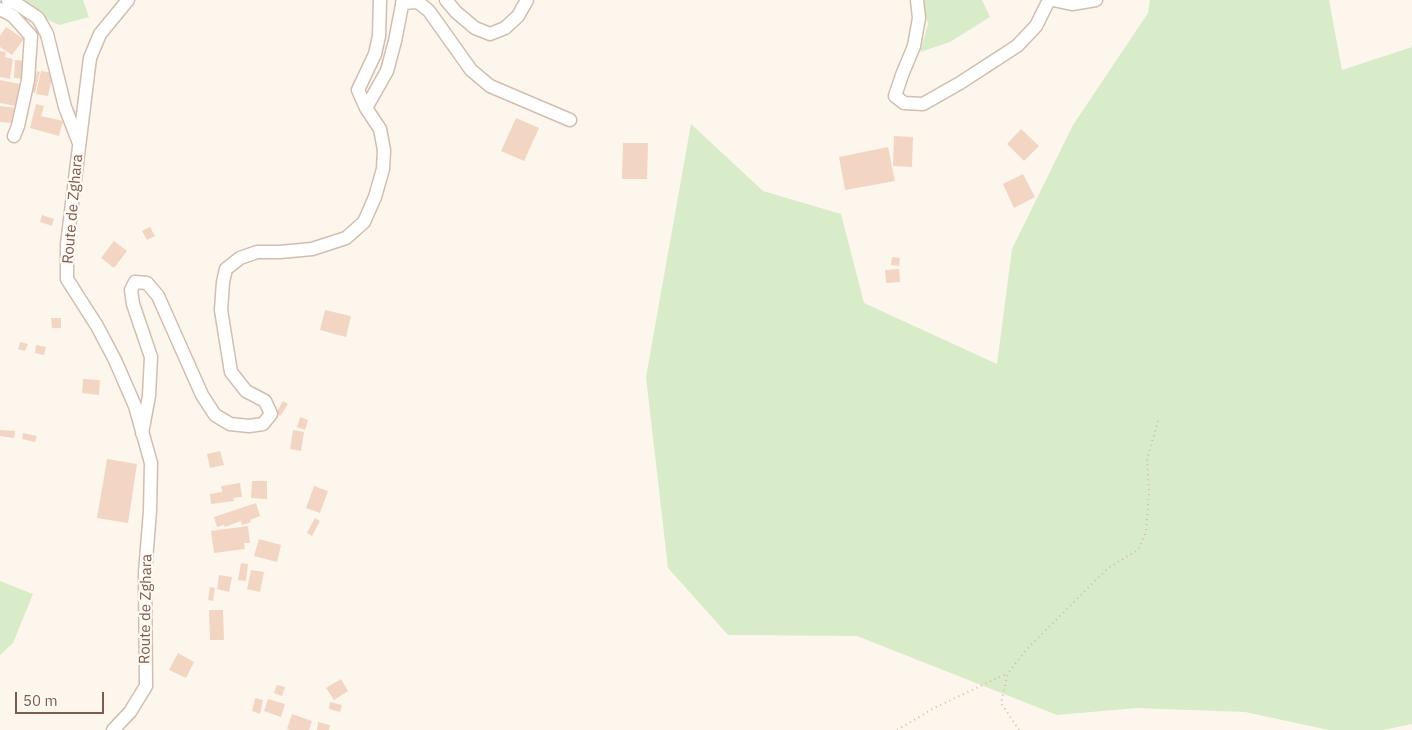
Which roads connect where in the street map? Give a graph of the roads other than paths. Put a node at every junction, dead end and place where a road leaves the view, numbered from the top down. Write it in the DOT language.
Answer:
graph roads {
  1 [pos="8,0"];
  2 [pos="128,0"];
  3 [pos="380,0"];
  4 [pos="446,0"];
  5 [pos="527,0"];
  6 [pos="917,0"];
  7 [pos="1049,0"];
  8 [pos="1053,0"];
  9 [pos="1096,0"];
  10 [pos="403,2"];
  11 [pos="0,9"];
  12 [pos="366,108"];
  13 [pos="570,120"];
  14 [pos="14,136"];
  15 [pos="80,146"];
  16 [pos="142,433"];
  17 [pos="112,730"];
  1 -- 15 [label="street"];
  2 -- 15 [label="street, Route de Zghara"];
  3 -- 12 [label="street"];
  4 -- 5 [label="street"];
  6 -- 7 [label="street"];
  8 -- 9 [label="street"];
  10 -- 12 [label="street"];
  10 -- 13 [label="street"];
  11 -- 14 [label="street"];
  12 -- 16 [label="street"];
  15 -- 16 [label="street, Route de Zghara"];
  16 -- 17 [label="street, Route de Zghara"];
}
